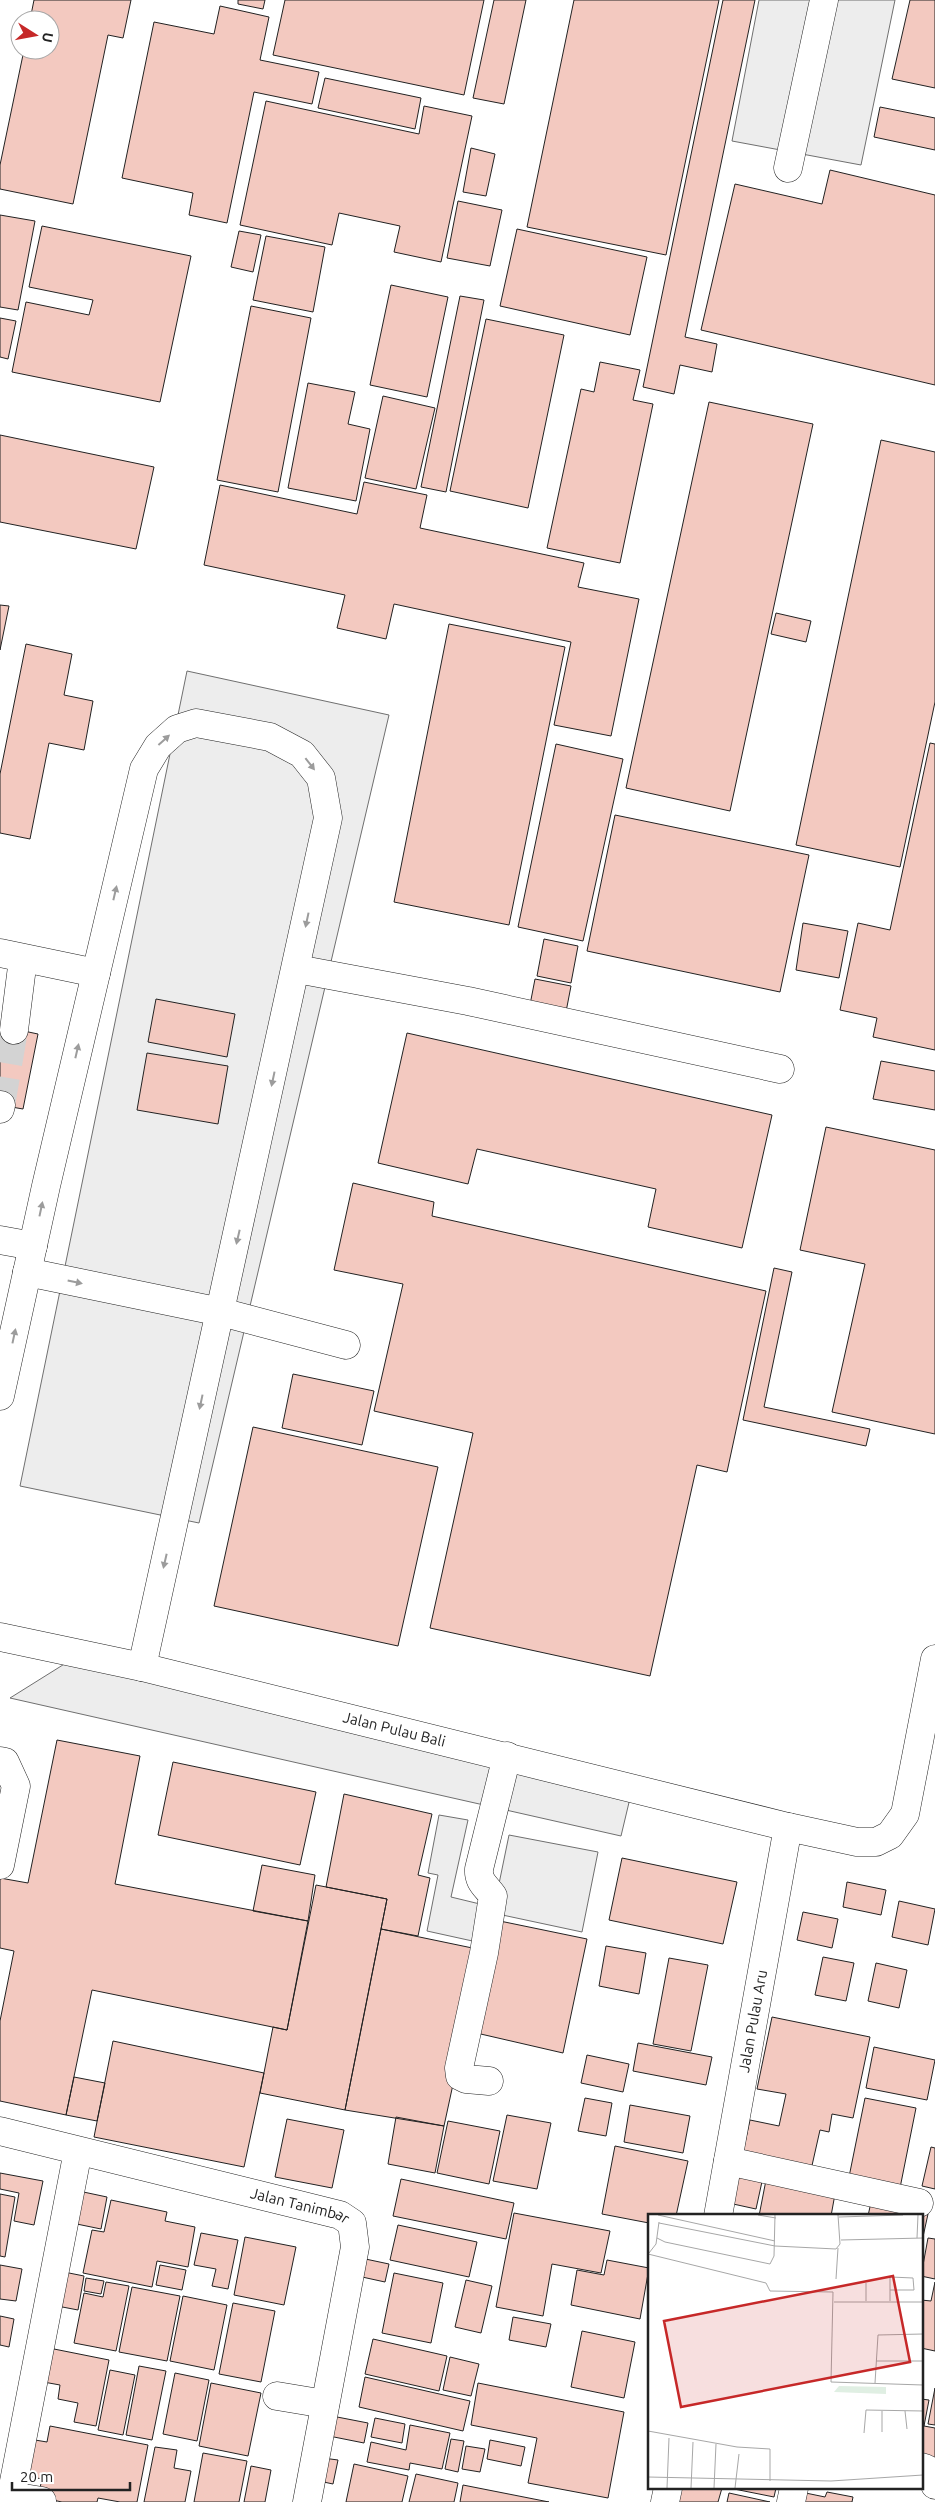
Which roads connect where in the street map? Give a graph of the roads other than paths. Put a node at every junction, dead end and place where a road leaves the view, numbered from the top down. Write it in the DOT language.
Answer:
graph roads {
  1 [pos="824,0"];
  2 [pos="788,168"];
  3 [pos="12,956"];
  4 [pos="297,969"];
  5 [pos="96,973"];
  6 [pos="14,1030"];
  7 [pos="780,1069"];
  8 [pos="0,1240"];
  9 [pos="30,1259"];
  10 [pos="221,1312"];
  11 [pos="346,1345"];
  12 [pos="0,1396"];
  13 [pos="0,1638"];
  14 [pos="935,1659"];
  15 [pos="142,1667"];
  16 [pos="507,1756"];
  17 [pos="0,1761"];
  18 [pos="788,1827"];
  19 [pos="0,1865"];
  20 [pos="489,2081"];
  21 [pos="0,2132"];
  22 [pos="78,2152"];
  23 [pos="728,2161"];
  24 [pos="919,2203"];
  25 [pos="718,2214"];
  26 [pos="277,2396"];
  27 [pos="325,2404"];
  28 [pos="922,2467"];
  29 [pos="935,2485"];
  30 [pos="935,2493"];
  31 [pos="10,2499"];
  32 [pos="42,2501"];
  33 [pos="307,2502"];
  34 [pos="933,2502"];
  1 -- 2 [label="street"];
  3 -- 5 [label="street"];
  3 -- 6 [label="street"];
  5 -- 4 [label="street, one-way"];
  4 -- 7 [label="street"];
  4 -- 10 [label="street, one-way"];
  9 -- 5 [label="street, one-way"];
  8 -- 9 [label="street"];
  9 -- 10 [label="street, one-way"];
  12 -- 9 [label="street, one-way"];
  10 -- 11 [label="street"];
  10 -- 15 [label="street, one-way"];
  13 -- 15 [label="street, Jalan Pulau Bali"];
  14 -- 18 [label="street, Jalan Pulau Bali"];
  15 -- 16 [label="street, Jalan Pulau Bali"];
  16 -- 18 [label="street, Jalan Pulau Bali"];
  16 -- 20 [label="street"];
  17 -- 19 [label="street"];
  18 -- 23 [label="street, Jalan Pulau Aru"];
  21 -- 22 [label="street, Jalan Tanimbar"];
  22 -- 27 [label="street, Jalan Tanimbar"];
  22 -- 31 [label="street"];
  23 -- 24 [label="street"];
  23 -- 25 [label="street, Jalan Pulau Aru"];
  26 -- 27 [label="street"];
  27 -- 33 [label="street, Jalan Tanimbar"];
  28 -- 29 [label="street"];
  30 -- 34 [label="street"];
  31 -- 32 [label="street"];
}
